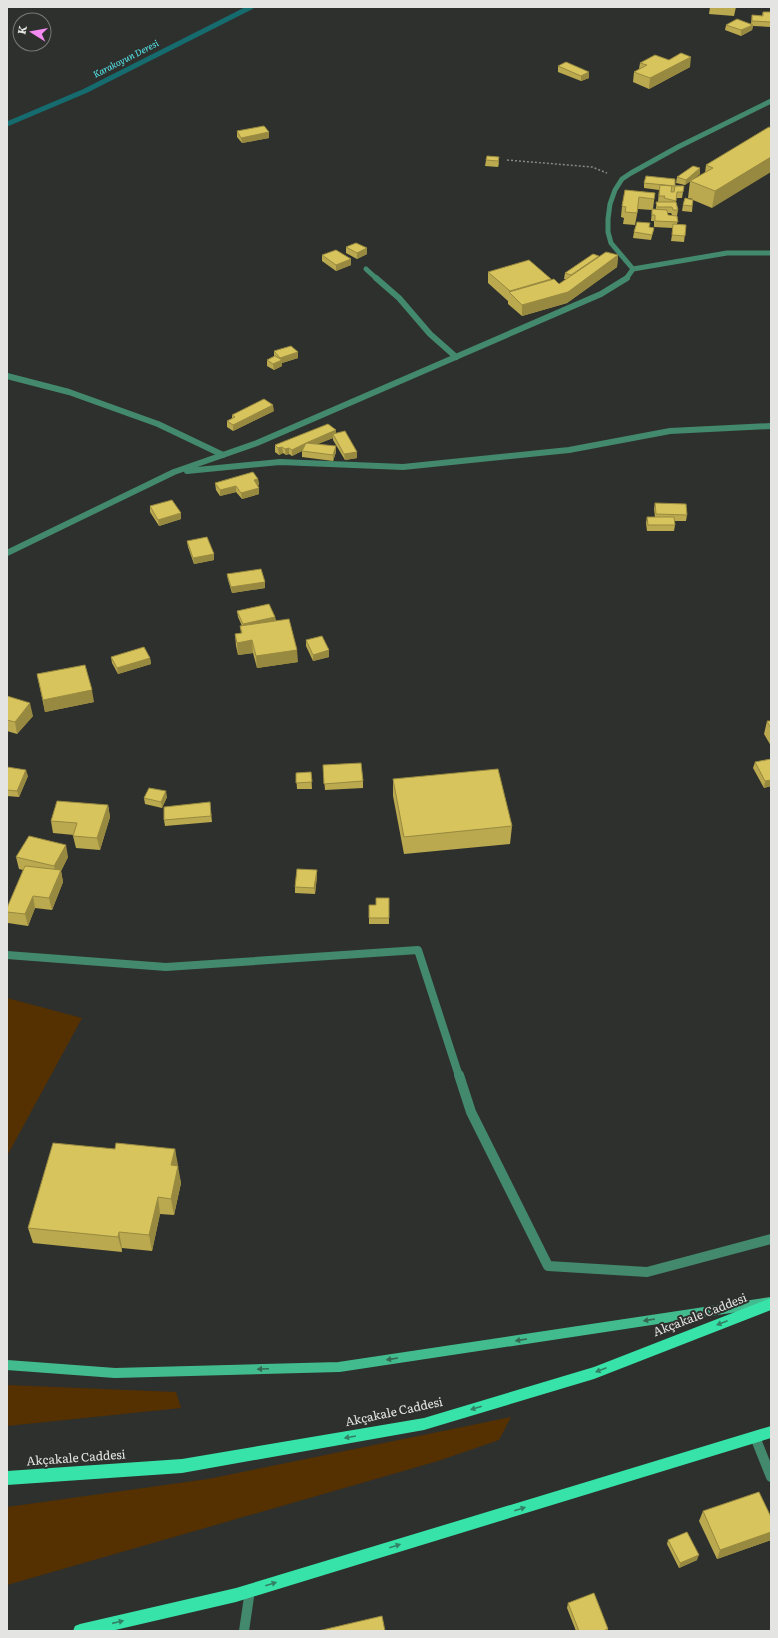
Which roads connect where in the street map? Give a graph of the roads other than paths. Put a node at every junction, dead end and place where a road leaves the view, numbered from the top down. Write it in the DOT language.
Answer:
graph roads {
  1 [pos="771,102"];
  2 [pos="771,253"];
  3 [pos="366,269"];
  4 [pos="633,269"];
  5 [pos="456,357"];
  6 [pos="7,376"];
  7 [pos="771,426"];
  8 [pos="223,455"];
  9 [pos="174,472"];
  10 [pos="7,553"];
  11 [pos="7,955"];
  12 [pos="771,1239"];
  13 [pos="771,1303"];
  14 [pos="7,1365"];
  15 [pos="771,1432"];
  16 [pos="755,1437"];
  17 [pos="771,1477"];
  18 [pos="7,1478"];
  19 [pos="250,1590"];
  20 [pos="80,1631"];
  21 [pos="244,1631"];
  1 -- 4 [label="street"];
  2 -- 4 [label="street"];
  3 -- 5 [label="street"];
  4 -- 5 [label="street"];
  5 -- 8 [label="street"];
  6 -- 8 [label="street"];
  7 -- 9 [label="street"];
  8 -- 9 [label="street"];
  9 -- 10 [label="street"];
  11 -- 12 [label="street"];
  13 -- 14 [label="main road, one-way"];
  13 -- 18 [label="main road, Akçakale Caddesi, one-way"];
  15 -- 16 [label="main road"];
  16 -- 17 [label="street"];
  19 -- 16 [label="main road, one-way"];
  20 -- 19 [label="main road, one-way"];
  19 -- 21 [label="street"];
}
